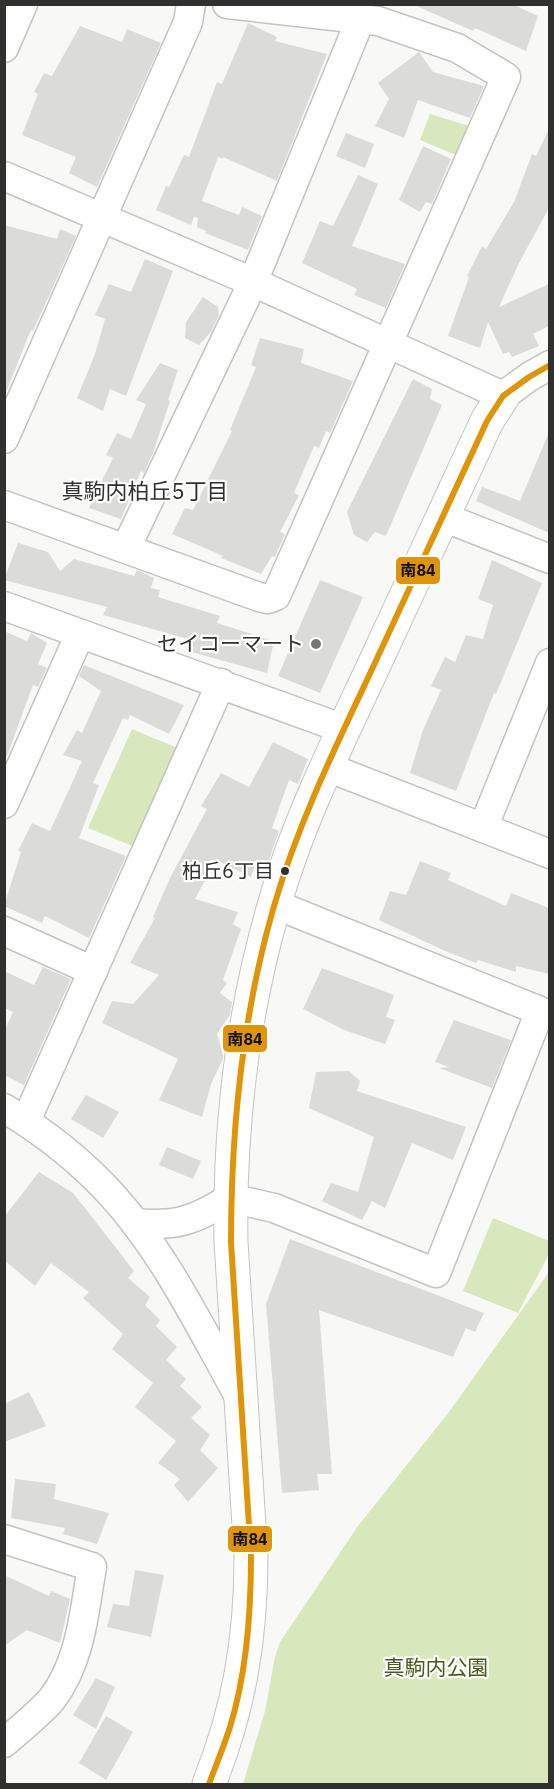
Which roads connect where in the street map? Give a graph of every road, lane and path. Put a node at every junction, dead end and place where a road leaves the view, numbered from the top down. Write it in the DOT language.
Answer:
graph roads {
  1 [pos="23,4"];
  2 [pos="190,4"];
  3 [pos="227,4"];
  4 [pos="361,18"];
  5 [pos="4,48"];
  6 [pos="4,176"];
  7 [pos="101,219"];
  8 [pos="253,282"];
  9 [pos="388,345"];
  10 [pos="549,365"];
  11 [pos="503,396"];
  12 [pos="4,439"];
  13 [pos="4,505"];
  14 [pos="442,517"];
  15 [pos="126,548"];
  16 [pos="549,559"];
  17 [pos="4,606"];
  18 [pos="81,634"];
  19 [pos="549,663"];
  20 [pos="221,683"];
  21 [pos="344,729"];
  22 [pos="327,767"];
  23 [pos="4,804"];
  24 [pos="483,828"];
  25 [pos="549,855"];
  26 [pos="274,904"];
  27 [pos="4,931"];
  28 [pos="93,971"];
  29 [pos="15,1115"];
  30 [pos="231,1198"];
  31 [pos="135,1223"];
  32 [pos="240,1398"];
  33 [pos="4,1539"];
  34 [pos="4,1743"];
  35 [pos="209,1785"];
  1 -- 5 [label="street"];
  2 -- 7 [label="street"];
  3 -- 4 [label="street"];
  4 -- 8 [label="street"];
  4 -- 9 [label="street"];
  6 -- 7 [label="street"];
  7 -- 8 [label="street"];
  7 -- 12 [label="street"];
  8 -- 9 [label="street"];
  8 -- 15 [label="street"];
  9 -- 11 [label="street"];
  9 -- 15 [label="street"];
  10 -- 11 [label="street"];
  11 -- 14 [label="street"];
  13 -- 15 [label="street"];
  14 -- 16 [label="street"];
  14 -- 21 [label="street"];
  17 -- 18 [label="street"];
  18 -- 20 [label="street"];
  18 -- 23 [label="street"];
  19 -- 24 [label="street"];
  20 -- 21 [label="street"];
  20 -- 28 [label="street"];
  21 -- 22 [label="street"];
  22 -- 24 [label="street"];
  22 -- 26 [label="street"];
  24 -- 25 [label="street"];
  26 -- 30 [label="street"];
  26 -- 30 [label="street"];
  27 -- 28 [label="street"];
  28 -- 29 [label="street"];
  29 -- 31 [label="street"];
  30 -- 31 [label="street"];
  30 -- 32 [label="street"];
  31 -- 32 [label="street"];
  32 -- 35 [label="street"];
  33 -- 34 [label="street"];
}
